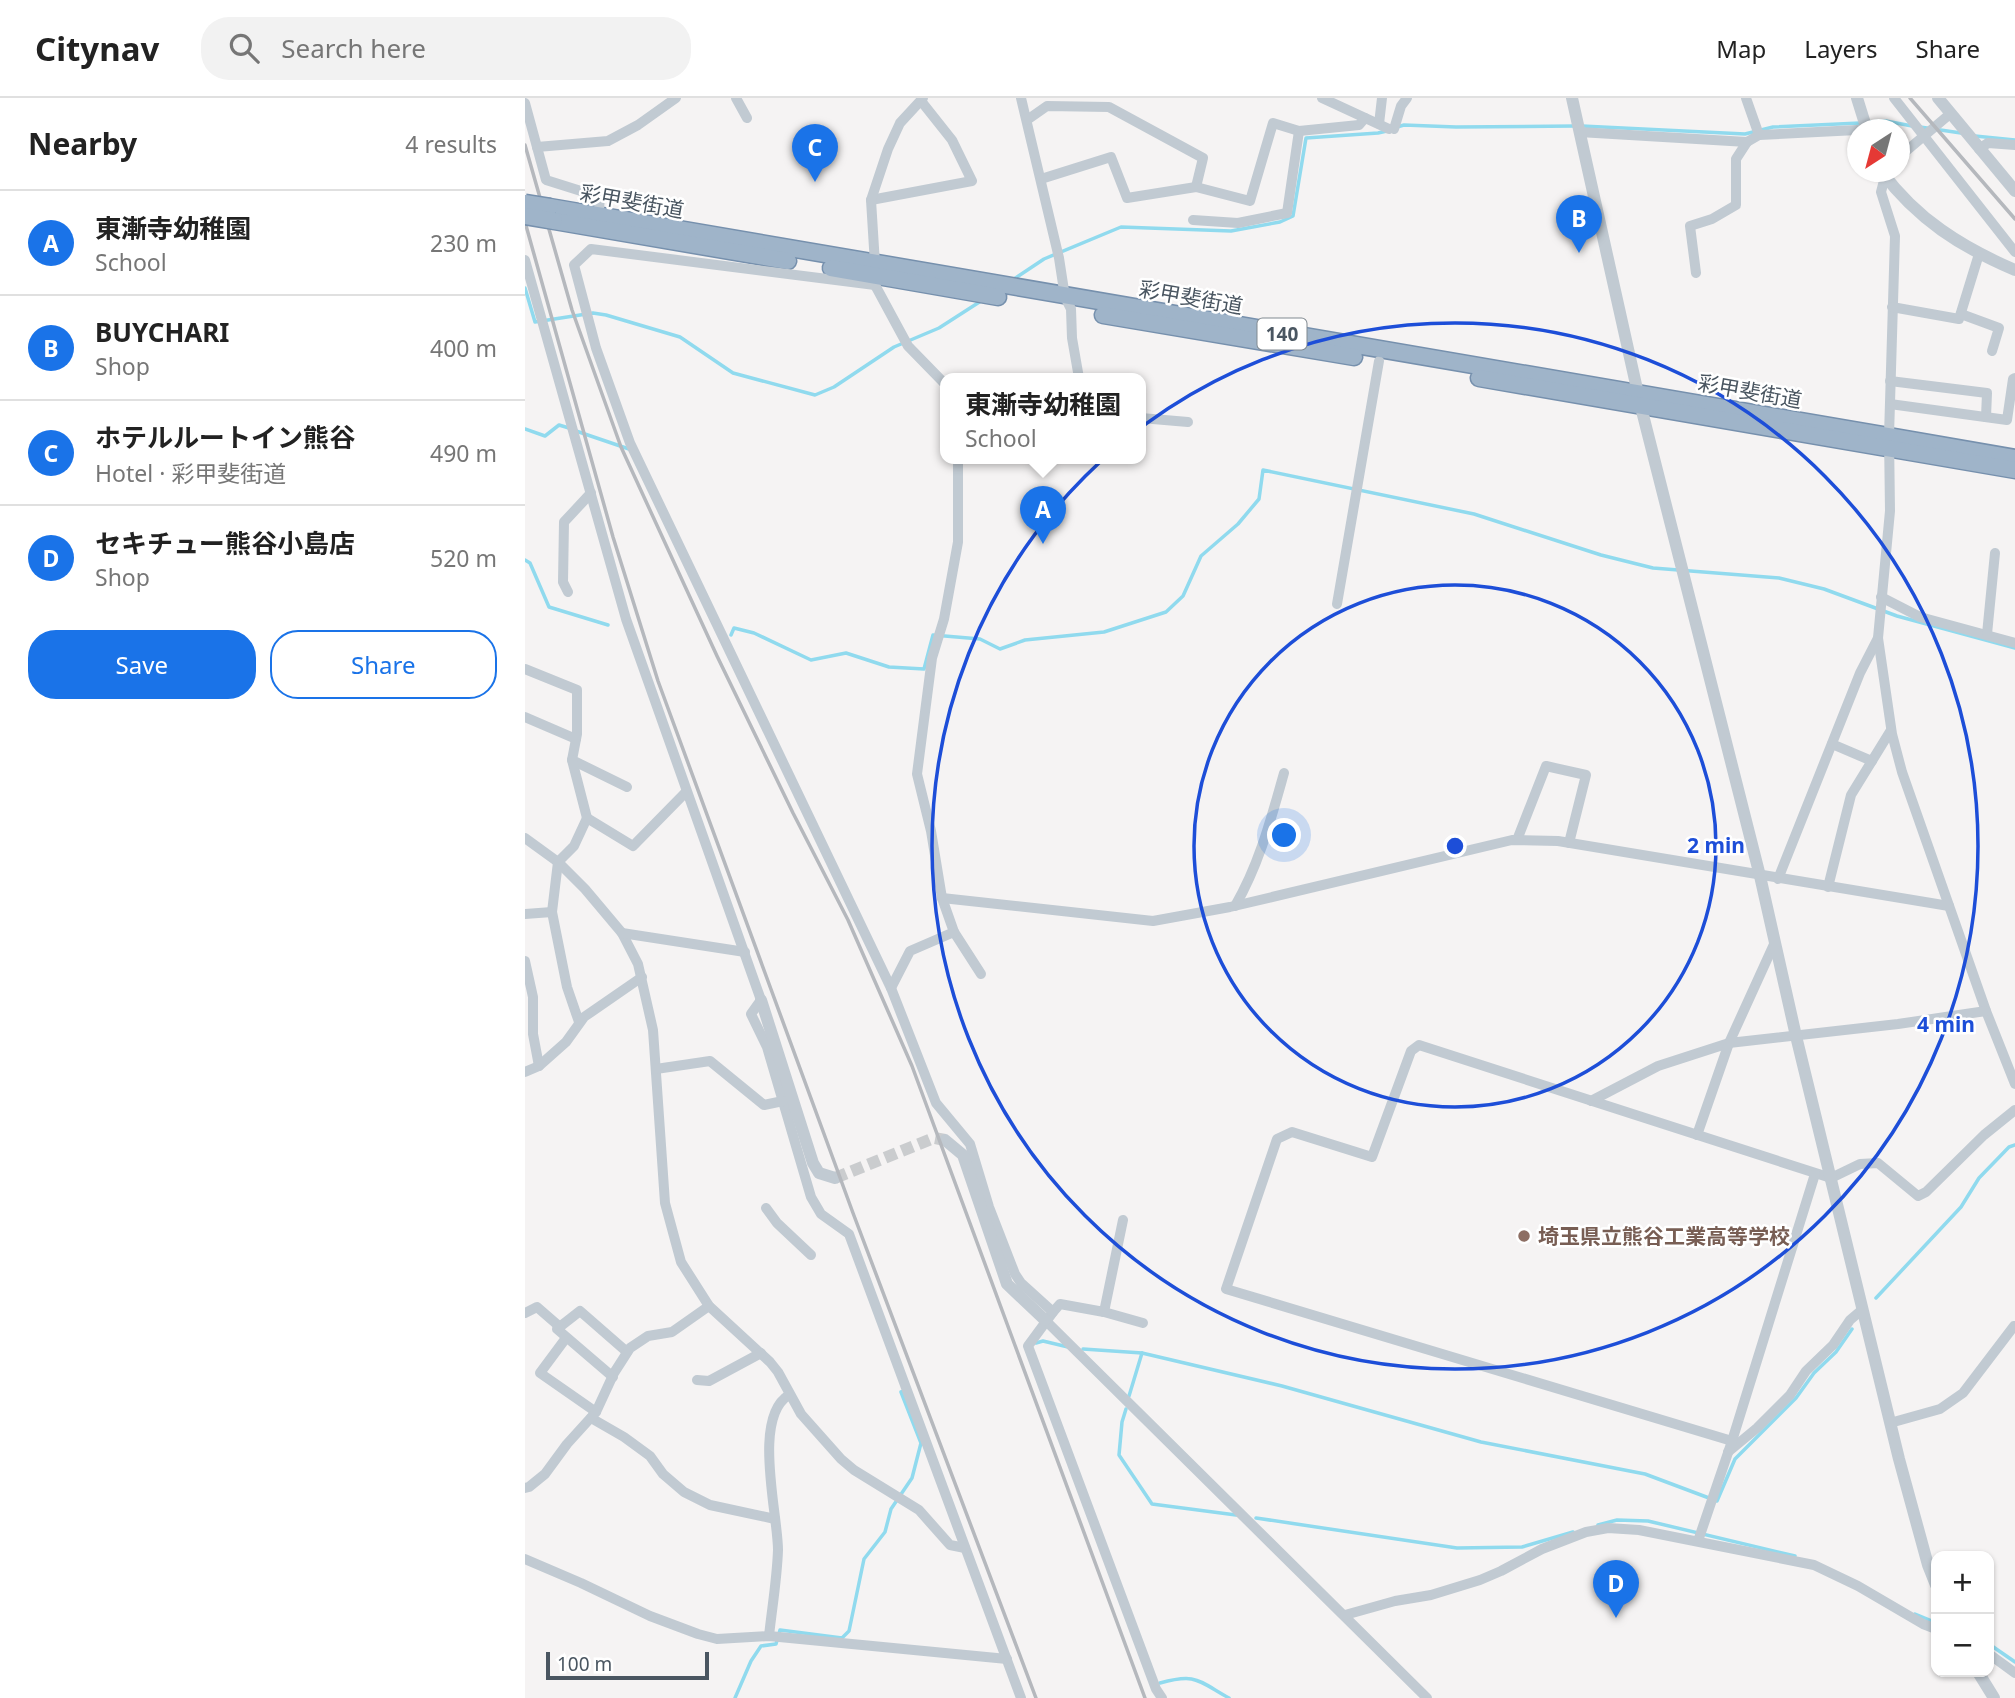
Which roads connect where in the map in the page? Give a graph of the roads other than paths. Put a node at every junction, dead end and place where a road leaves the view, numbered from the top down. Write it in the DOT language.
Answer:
graph roads {
  1 [pos="677,98"];
  2 [pos="736,98"];
  3 [pos="1021,98"];
  4 [pos="1322,98"];
  5 [pos="1382,98"];
  6 [pos="1407,98"];
  7 [pos="1572,98"];
  8 [pos="1746,98"];
  9 [pos="1857,98"];
  10 [pos="1894,98"];
  11 [pos="1938,98"];
  12 [pos="922,99"];
  13 [pos="1336,101"];
  14 [pos="525,103"];
  15 [pos="1950,114"];
  16 [pos="747,118"];
  17 [pos="1365,118"];
  18 [pos="1862,119"];
  19 [pos="1027,120"];
  20 [pos="1379,124"];
  21 [pos="1299,131"];
  22 [pos="1847,131"];
  23 [pos="1579,132"];
  24 [pos="1759,135"];
  25 [pos="1923,137"];
  26 [pos="1747,142"];
  27 [pos="2015,145"];
  28 [pos="537,147"];
  29 [pos="1910,148"];
  30 [pos="1979,149"];
  31 [pos="1041,179"];
  32 [pos="1883,182"];
  33 [pos="1893,182"];
  34 [pos="1196,187"];
  35 [pos="2015,191"];
  36 [pos="871,200"];
  37 [pos="525,203"];
  38 [pos="599,209"];
  39 [pos="552,214"];
  40 [pos="525,216"];
  41 [pos="1193,220"];
  42 [pos="594,234"];
  43 [pos="591,249"];
  44 [pos="2015,252"];
  45 [pos="1979,254"];
  46 [pos="525,260"];
  47 [pos="2015,270"];
  48 [pos="1696,273"];
  49 [pos="875,275"];
  50 [pos="1068,303"];
  51 [pos="1892,307"];
  52 [pos="1961,314"];
  53 [pos="1992,351"];
  54 [pos="1379,361"];
  55 [pos="1078,373"];
  56 [pos="2015,378"];
  57 [pos="940,379"];
  58 [pos="1891,381"];
  59 [pos="1640,400"];
  60 [pos="1890,404"];
  61 [pos="1986,417"];
  62 [pos="1146,418"];
  63 [pos="1188,422"];
  64 [pos="1889,442"];
  65 [pos="2015,458"];
  66 [pos="957,464"];
  67 [pos="2015,471"];
  68 [pos="591,493"];
  69 [pos="1995,553"];
  70 [pos="568,592"];
  71 [pos="1881,600"];
  72 [pos="1337,604"];
  73 [pos="1987,634"];
  74 [pos="1878,638"];
  75 [pos="2015,643"];
  76 [pos="525,669"];
  77 [pos="525,717"];
  78 [pos="1891,730"];
  79 [pos="576,739"];
  80 [pos="1832,744"];
  81 [pos="572,760"];
  82 [pos="1872,761"];
  83 [pos="1284,773"];
  84 [pos="627,788"];
  85 [pos="686,792"];
  86 [pos="587,818"];
  87 [pos="525,838"];
  88 [pos="1517,840"];
  89 [pos="1569,843"];
  90 [pos="558,862"];
  91 [pos="1760,876"];
  92 [pos="1778,879"];
  93 [pos="1828,887"];
  94 [pos="942,898"];
  95 [pos="1235,906"];
  96 [pos="1949,906"];
  97 [pos="552,912"];
  98 [pos="525,914"];
  99 [pos="622,933"];
  100 [pos="954,933"];
  101 [pos="1775,942"];
  102 [pos="745,952"];
  103 [pos="525,961"];
  104 [pos="981,974"];
  105 [pos="642,977"];
  106 [pos="891,988"];
  107 [pos="761,1000"];
  108 [pos="1986,1011"];
  109 [pos="579,1022"];
  110 [pos="1796,1036"];
  111 [pos="1729,1042"];
  112 [pos="539,1066"];
  113 [pos="656,1069"];
  114 [pos="525,1072"];
  115 [pos="2015,1084"];
  116 [pos="783,1101"];
  117 [pos="1591,1101"];
  118 [pos="2015,1110"];
  119 [pos="1697,1135"];
  120 [pos="945,1139"];
  121 [pos="1815,1174"];
  122 [pos="835,1178"];
  123 [pos="1831,1178"];
  124 [pos="766,1208"];
  125 [pos="1123,1220"];
  126 [pos="811,1255"];
  127 [pos="709,1306"];
  128 [pos="1863,1308"];
  129 [pos="1104,1312"];
  130 [pos="525,1313"];
  131 [pos="1049,1316"];
  132 [pos="1143,1323"];
  133 [pos="2014,1326"];
  134 [pos="560,1327"];
  135 [pos="566,1338"];
  136 [pos="627,1352"];
  137 [pos="761,1353"];
  138 [pos="613,1377"];
  139 [pos="697,1380"];
  140 [pos="789,1395"];
  141 [pos="593,1415"];
  142 [pos="1890,1423"];
  143 [pos="1732,1441"];
  144 [pos="1728,1452"];
  145 [pos="525,1488"];
  146 [pos="775,1519"];
  147 [pos="1698,1541"];
  148 [pos="965,1548"];
  149 [pos="525,1559"];
  150 [pos="1931,1570"];
  151 [pos="1345,1615"];
  152 [pos="1931,1627"];
  153 [pos="773,1637"];
  154 [pos="1994,1657"];
  155 [pos="1007,1659"];
  156 [pos="2015,1672"];
  157 [pos="1981,1677"];
  158 [pos="1021,1698"];
  159 [pos="1162,1698"];
  160 [pos="1427,1698"];
  161 [pos="1994,1698"];
  1 -- 28 [label="street"];
  2 -- 16 [label="street"];
  3 -- 19 [label="street"];
  4 -- 13 [label="street"];
  5 -- 20 [label="street"];
  6 -- 20 [label="street"];
  7 -- 23 [label="street"];
  8 -- 24 [label="street"];
  9 -- 18 [label="street"];
  10 -- 25 [label="street"];
  11 -- 15 [label="street"];
  12 -- 36 [label="street"];
  12 -- 36 [label="street"];
  13 -- 17 [label="street"];
  14 -- 28 [label="street"];
  15 -- 25 [label="street"];
  15 -- 30 [label="street"];
  17 -- 20 [label="street"];
  17 -- 21 [label="street"];
  19 -- 31 [label="street"];
  19 -- 34 [label="street"];
  21 -- 34 [label="street"];
  21 -- 41 [label="street"];
  22 -- 24 [label="street"];
  23 -- 26 [label="street"];
  23 -- 59 [label="street"];
  24 -- 26 [label="street"];
  25 -- 29 [label="street"];
  25 -- 44 [label="street"];
  26 -- 48 [label="street"];
  27 -- 30 [label="street"];
  28 -- 38 [label="street"];
  30 -- 35 [label="street"];
  31 -- 34 [label="street"];
  31 -- 50 [label="street"];
  32 -- 51 [label="street"];
  33 -- 45 [label="street"];
  36 -- 49 [label="street"];
  37 -- 39 [label="highway, 彩甲斐街道 / 140, bridge"];
  39 -- 40 [label="highway, 彩甲斐街道 / 140, bridge"];
  39 -- 49 [label="highway, 彩甲斐街道 / 140"];
  42 -- 43 [label="street"];
  43 -- 49 [label="street"];
  43 -- 106 [label="street"];
  45 -- 47 [label="street"];
  45 -- 52 [label="street"];
  46 -- 68 [label="street"];
  49 -- 50 [label="highway, 彩甲斐街道 / 140"];
  49 -- 57 [label="street"];
  50 -- 54 [label="highway, 彩甲斐街道 / 140"];
  50 -- 55 [label="street"];
  50 -- 59 [label="highway, 彩甲斐街道 / 140"];
  51 -- 52 [label="street"];
  51 -- 58 [label="street"];
  52 -- 53 [label="street"];
  54 -- 59 [label="highway, 彩甲斐街道 / 140"];
  54 -- 72 [label="street"];
  56 -- 61 [label="street"];
  58 -- 60 [label="street"];
  58 -- 61 [label="street"];
  59 -- 64 [label="highway, 彩甲斐街道 / 140"];
  59 -- 91 [label="street"];
  60 -- 61 [label="street"];
  60 -- 64 [label="street"];
  62 -- 63 [label="street"];
  64 -- 65 [label="highway, 彩甲斐街道 / 140"];
  64 -- 67 [label="highway, 彩甲斐街道 / 140"];
  64 -- 71 [label="street"];
  66 -- 94 [label="street"];
  68 -- 70 [label="street"];
  68 -- 85 [label="street"];
  69 -- 73 [label="street"];
  71 -- 73 [label="street"];
  71 -- 74 [label="street"];
  73 -- 75 [label="street"];
  74 -- 78 [label="street"];
  74 -- 80 [label="street"];
  76 -- 79 [label="street"];
  77 -- 79 [label="street"];
  78 -- 82 [label="street"];
  78 -- 96 [label="street"];
  79 -- 81 [label="street"];
  80 -- 82 [label="street"];
  80 -- 92 [label="street"];
  81 -- 84 [label="street"];
  81 -- 86 [label="street"];
  82 -- 93 [label="street"];
  83 -- 95 [label="street"];
  85 -- 86 [label="street"];
  85 -- 102 [label="street"];
  86 -- 90 [label="street"];
  87 -- 90 [label="street"];
  88 -- 89 [label="street"];
  88 -- 89 [label="street"];
  88 -- 95 [label="street"];
  89 -- 91 [label="street"];
  90 -- 97 [label="street"];
  90 -- 99 [label="street"];
  91 -- 92 [label="street"];
  91 -- 101 [label="street"];
  92 -- 93 [label="street"];
  93 -- 96 [label="street"];
  94 -- 95 [label="street"];
  94 -- 100 [label="street"];
  96 -- 108 [label="street"];
  97 -- 98 [label="street"];
  97 -- 109 [label="street"];
  99 -- 102 [label="street"];
  99 -- 105 [label="street"];
  100 -- 104 [label="street"];
  100 -- 106 [label="street"];
  101 -- 110 [label="street"];
  101 -- 111 [label="street"];
  102 -- 107 [label="street"];
  103 -- 112 [label="street"];
  105 -- 109 [label="street"];
  105 -- 113 [label="street"];
  106 -- 131 [label="street"];
  107 -- 116 [label="street"];
  107 -- 122 [label="street"];
  108 -- 110 [label="street"];
  108 -- 115 [label="street"];
  109 -- 112 [label="street"];
  110 -- 111 [label="street"];
  110 -- 123 [label="street"];
  111 -- 117 [label="street"];
  111 -- 119 [label="street"];
  112 -- 114 [label="street"];
  113 -- 116 [label="street"];
  113 -- 127 [label="street"];
  116 -- 148 [label="street"];
  117 -- 119 [label="street"];
  117 -- 143 [label="street"];
  118 -- 123 [label="street"];
  119 -- 121 [label="street"];
  120 -- 131 [label="street"];
  121 -- 123 [label="street"];
  121 -- 143 [label="street"];
  123 -- 128 [label="street"];
  124 -- 126 [label="street"];
  125 -- 129 [label="street"];
  127 -- 136 [label="street"];
  127 -- 137 [label="street"];
  128 -- 142 [label="street"];
  128 -- 144 [label="street"];
  129 -- 131 [label="street"];
  129 -- 132 [label="street"];
  130 -- 134 [label="street"];
  131 -- 151 [label="street"];
  131 -- 159 [label="street"];
  133 -- 142 [label="street"];
  134 -- 135 [label="street"];
  134 -- 136 [label="street"];
  135 -- 138 [label="street"];
  135 -- 141 [label="street"];
  136 -- 138 [label="street"];
  137 -- 139 [label="street"];
  137 -- 140 [label="street"];
  138 -- 141 [label="street"];
  140 -- 146 [label="street"];
  140 -- 148 [label="street"];
  141 -- 145 [label="street"];
  141 -- 146 [label="street"];
  142 -- 150 [label="street"];
  143 -- 144 [label="street"];
  144 -- 147 [label="street"];
  146 -- 153 [label="street"];
  147 -- 151 [label="street"];
  147 -- 152 [label="street"];
  148 -- 155 [label="street"];
  149 -- 153 [label="street"];
  151 -- 160 [label="street"];
  153 -- 155 [label="street"];
  154 -- 156 [label="street"];
  155 -- 158 [label="street"];
  157 -- 161 [label="street"];
}
